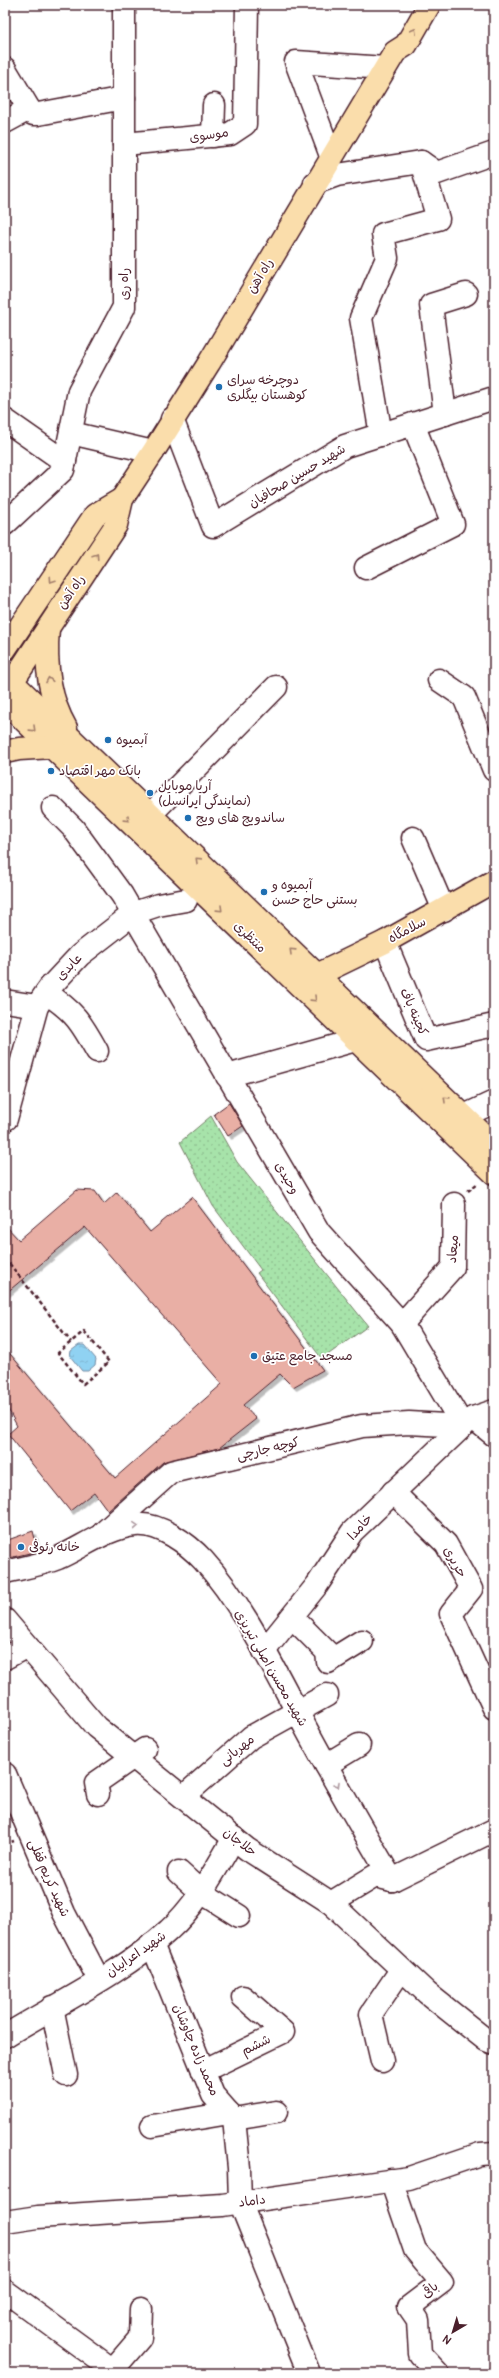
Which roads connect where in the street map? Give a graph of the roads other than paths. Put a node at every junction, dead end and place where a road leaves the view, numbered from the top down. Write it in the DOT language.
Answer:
graph roads {
  1 [pos="124,5"];
  2 [pos="247,5"];
  3 [pos="411,5"];
  4 [pos="429,5"];
  5 [pos="390,60"];
  6 [pos="5,69"];
  7 [pos="124,98"];
  8 [pos="214,106"];
  9 [pos="29,108"];
  10 [pos="5,122"];
  11 [pos="213,136"];
  12 [pos="124,144"];
  13 [pos="494,153"];
  14 [pos="331,156"];
  15 [pos="421,162"];
  16 [pos="315,183"];
  17 [pos="466,294"];
  18 [pos="494,398"];
  19 [pos="445,414"];
  20 [pos="172,419"];
  21 [pos="5,420"];
  22 [pos="414,424"];
  23 [pos="71,433"];
  24 [pos="381,435"];
  25 [pos="153,452"];
  26 [pos="65,462"];
  27 [pos="122,499"];
  28 [pos="5,524"];
  29 [pos="366,568"];
  30 [pos="30,611"];
  31 [pos="5,622"];
  32 [pos="49,626"];
  33 [pos="5,649"];
  34 [pos="439,680"];
  35 [pos="276,687"];
  36 [pos="7,688"];
  37 [pos="74,741"];
  38 [pos="53,747"];
  39 [pos="5,752"];
  40 [pos="494,770"];
  41 [pos="53,808"];
  42 [pos="150,814"];
  43 [pos="413,838"];
  44 [pos="494,881"];
  45 [pos="186,900"];
  46 [pos="444,910"];
  47 [pos="134,913"];
  48 [pos="385,942"];
  49 [pos="317,975"];
  50 [pos="42,999"];
  51 [pos="5,1001"];
  52 [pos="494,1025"];
  53 [pos="356,1040"];
  54 [pos="97,1051"];
  55 [pos="227,1076"];
  56 [pos="494,1102"];
  57 [pos="6,1119"];
  58 [pos="456,1123"];
  59 [pos="494,1146"];
  60 [pos="493,1172"];
  61 [pos="454,1204"];
  62 [pos="402,1324"];
  63 [pos="494,1410"];
  64 [pos="468,1422"];
  65 [pos="494,1435"];
  66 [pos="393,1492"];
  67 [pos="99,1536"];
  68 [pos="5,1572"];
  69 [pos="292,1616"];
  70 [pos="5,1620"];
  71 [pos="362,1641"];
  72 [pos="27,1646"];
  73 [pos="264,1651"];
  74 [pos="5,1658"];
  75 [pos="327,1695"];
  76 [pos="493,1702"];
  77 [pos="297,1711"];
  78 [pos="359,1745"];
  79 [pos="139,1753"];
  80 [pos="326,1765"];
  81 [pos="5,1774"];
  82 [pos="98,1794"];
  83 [pos="183,1797"];
  84 [pos="492,1834"];
  85 [pos="234,1838"];
  86 [pos="179,1872"];
  87 [pos="392,1880"];
  88 [pos="201,1892"];
  89 [pos="331,1903"];
  90 [pos="239,1916"];
  91 [pos="152,1944"];
  92 [pos="401,1970"];
  93 [pos="99,1980"];
  94 [pos="243,1997"];
  95 [pos="52,2007"];
  96 [pos="5,2036"];
  97 [pos="494,2043"];
  98 [pos="382,2061"];
  99 [pos="203,2071"];
  100 [pos="66,2075"];
  101 [pos="276,2112"];
  102 [pos="231,2116"];
  103 [pos="152,2126"];
  104 [pos="494,2153"];
  105 [pos="391,2180"];
  106 [pos="240,2202"];
  107 [pos="5,2222"];
  108 [pos="5,2291"];
  109 [pos="141,2309"];
  110 [pos="112,2372"];
  111 [pos="309,2373"];
  112 [pos="438,2373"];
  1 -- 7 [label="street, راه ری"];
  2 -- 11 [label="street, موسوی"];
  3 -- 5 [label="main road"];
  5 -- 4 [label="main road, راه آهن, one-way"];
  5 -- 14 [label="main road, راه آهن"];
  5 -- 14 [label="street"];
  6 -- 9 [label="street"];
  7 -- 9 [label="street"];
  7 -- 12 [label="street, راه ری"];
  8 -- 11 [label="street"];
  9 -- 10 [label="street"];
  11 -- 12 [label="street, موسوی"];
  12 -- 23 [label="street, راه ری"];
  13 -- 15 [label="street"];
  14 -- 16 [label="main road, راه آهن"];
  15 -- 16 [label="street"];
  15 -- 24 [label="street"];
  16 -- 20 [label="main road, راه آهن"];
  17 -- 19 [label="street"];
  18 -- 19 [label="street, شهید حسین صحافیان"];
  19 -- 22 [label="street, شهید حسین صحافیان"];
  20 -- 24 [label="street, شهید حسین صحافیان"];
  20 -- 25 [label="main road, راه آهن"];
  21 -- 26 [label="street"];
  22 -- 24 [label="street, شهید حسین صحافیان"];
  22 -- 29 [label="street"];
  23 -- 25 [label="street"];
  23 -- 26 [label="street, راه ری"];
  25 -- 27 [label="main road, راه آهن"];
  26 -- 28 [label="street, راه ری"];
  27 -- 30 [label="main road, راه آهن, one-way"];
  32 -- 27 [label="main road, راه آهن, one-way"];
  30 -- 31 [label="main road"];
  30 -- 33 [label="main road, راه آهن"];
  32 -- 36 [label="main road, راه آهن"];
  37 -- 32 [label="main road, one-way"];
  34 -- 40 [label="street"];
  35 -- 42 [label="street"];
  36 -- 37 [label="main road, منتظری"];
  36 -- 38 [label="main road, منتظری, one-way"];
  37 -- 42 [label="main road, منتظری"];
  38 -- 39 [label="main road"];
  38 -- 53 [label="main road, منتظری, one-way"];
  41 -- 47 [label="street, وحیدی"];
  49 -- 42 [label="main road, منتظری, one-way"];
  43 -- 46 [label="street"];
  44 -- 46 [label="main road, سلامگاه"];
  45 -- 47 [label="street, عابدی"];
  46 -- 48 [label="main road, سلامگاه"];
  47 -- 50 [label="street, عابدی"];
  47 -- 55 [label="street, وحیدی"];
  48 -- 49 [label="main road, سلامگاه"];
  48 -- 52 [label="street, کجینه باف"];
  58 -- 49 [label="main road, منتظری, one-way"];
  50 -- 51 [label="street"];
  50 -- 54 [label="street"];
  50 -- 57 [label="street"];
  53 -- 55 [label="street"];
  53 -- 58 [label="main road, منتظری"];
  55 -- 62 [label="street, وحیدی"];
  56 -- 58 [label="street"];
  58 -- 59 [label="main road, منتظری"];
  58 -- 60 [label="main road, منتظری"];
  61 -- 62 [label="street, میعاد"];
  62 -- 64 [label="street, وحیدی"];
  63 -- 64 [label="street"];
  64 -- 65 [label="street"];
  64 -- 66 [label="street, خامدا"];
  64 -- 67 [label="street, کوچه جارچی"];
  66 -- 69 [label="street, خامدا"];
  66 -- 76 [label="street, حریری"];
  67 -- 68 [label="street"];
  67 -- 73 [label="street, شهید محسن اصلی تبریزی, one-way"];
  69 -- 71 [label="street"];
  69 -- 73 [label="street, خامدا"];
  70 -- 72 [label="street, حلاجان"];
  72 -- 74 [label="street"];
  72 -- 79 [label="street, حلاجان"];
  73 -- 77 [label="street, شهید محسن اصلی تبریزی"];
  75 -- 77 [label="street, مهربانی"];
  77 -- 80 [label="street, شهید محسن اصلی تبریزی"];
  77 -- 83 [label="street, مهربانی"];
  78 -- 80 [label="street"];
  79 -- 82 [label="street"];
  79 -- 83 [label="street, حلاجان"];
  80 -- 87 [label="street, شهید محسن اصلی تبریزی, one-way"];
  81 -- 93 [label="street, شهید کریم قفلی"];
  83 -- 85 [label="street, حلاجان"];
  84 -- 87 [label="street"];
  85 -- 88 [label="street, شهید اعرابیان"];
  85 -- 89 [label="street, حلاجان"];
  86 -- 88 [label="street"];
  87 -- 89 [label="street"];
  88 -- 90 [label="street"];
  88 -- 91 [label="street, شهید اعرابیان"];
  89 -- 92 [label="street, حلاجان"];
  91 -- 93 [label="street, شهید اعرابیان"];
  91 -- 99 [label="street, محمد زاده چاوشان"];
  92 -- 97 [label="street, حلاجان"];
  92 -- 98 [label="street"];
  93 -- 95 [label="street, شهید اعرابیان"];
  94 -- 99 [label="street, ششم"];
  95 -- 96 [label="street, شهید اعرابیان"];
  95 -- 100 [label="street"];
  99 -- 102 [label="street, محمد زاده چاوشان"];
  101 -- 102 [label="street"];
  102 -- 103 [label="street"];
  102 -- 106 [label="street"];
  104 -- 105 [label="street, داماد"];
  105 -- 106 [label="street, داماد"];
  105 -- 112 [label="street, باقی"];
  106 -- 107 [label="street, داماد"];
  106 -- 111 [label="street"];
  108 -- 110 [label="street"];
  109 -- 110 [label="street"];
}
